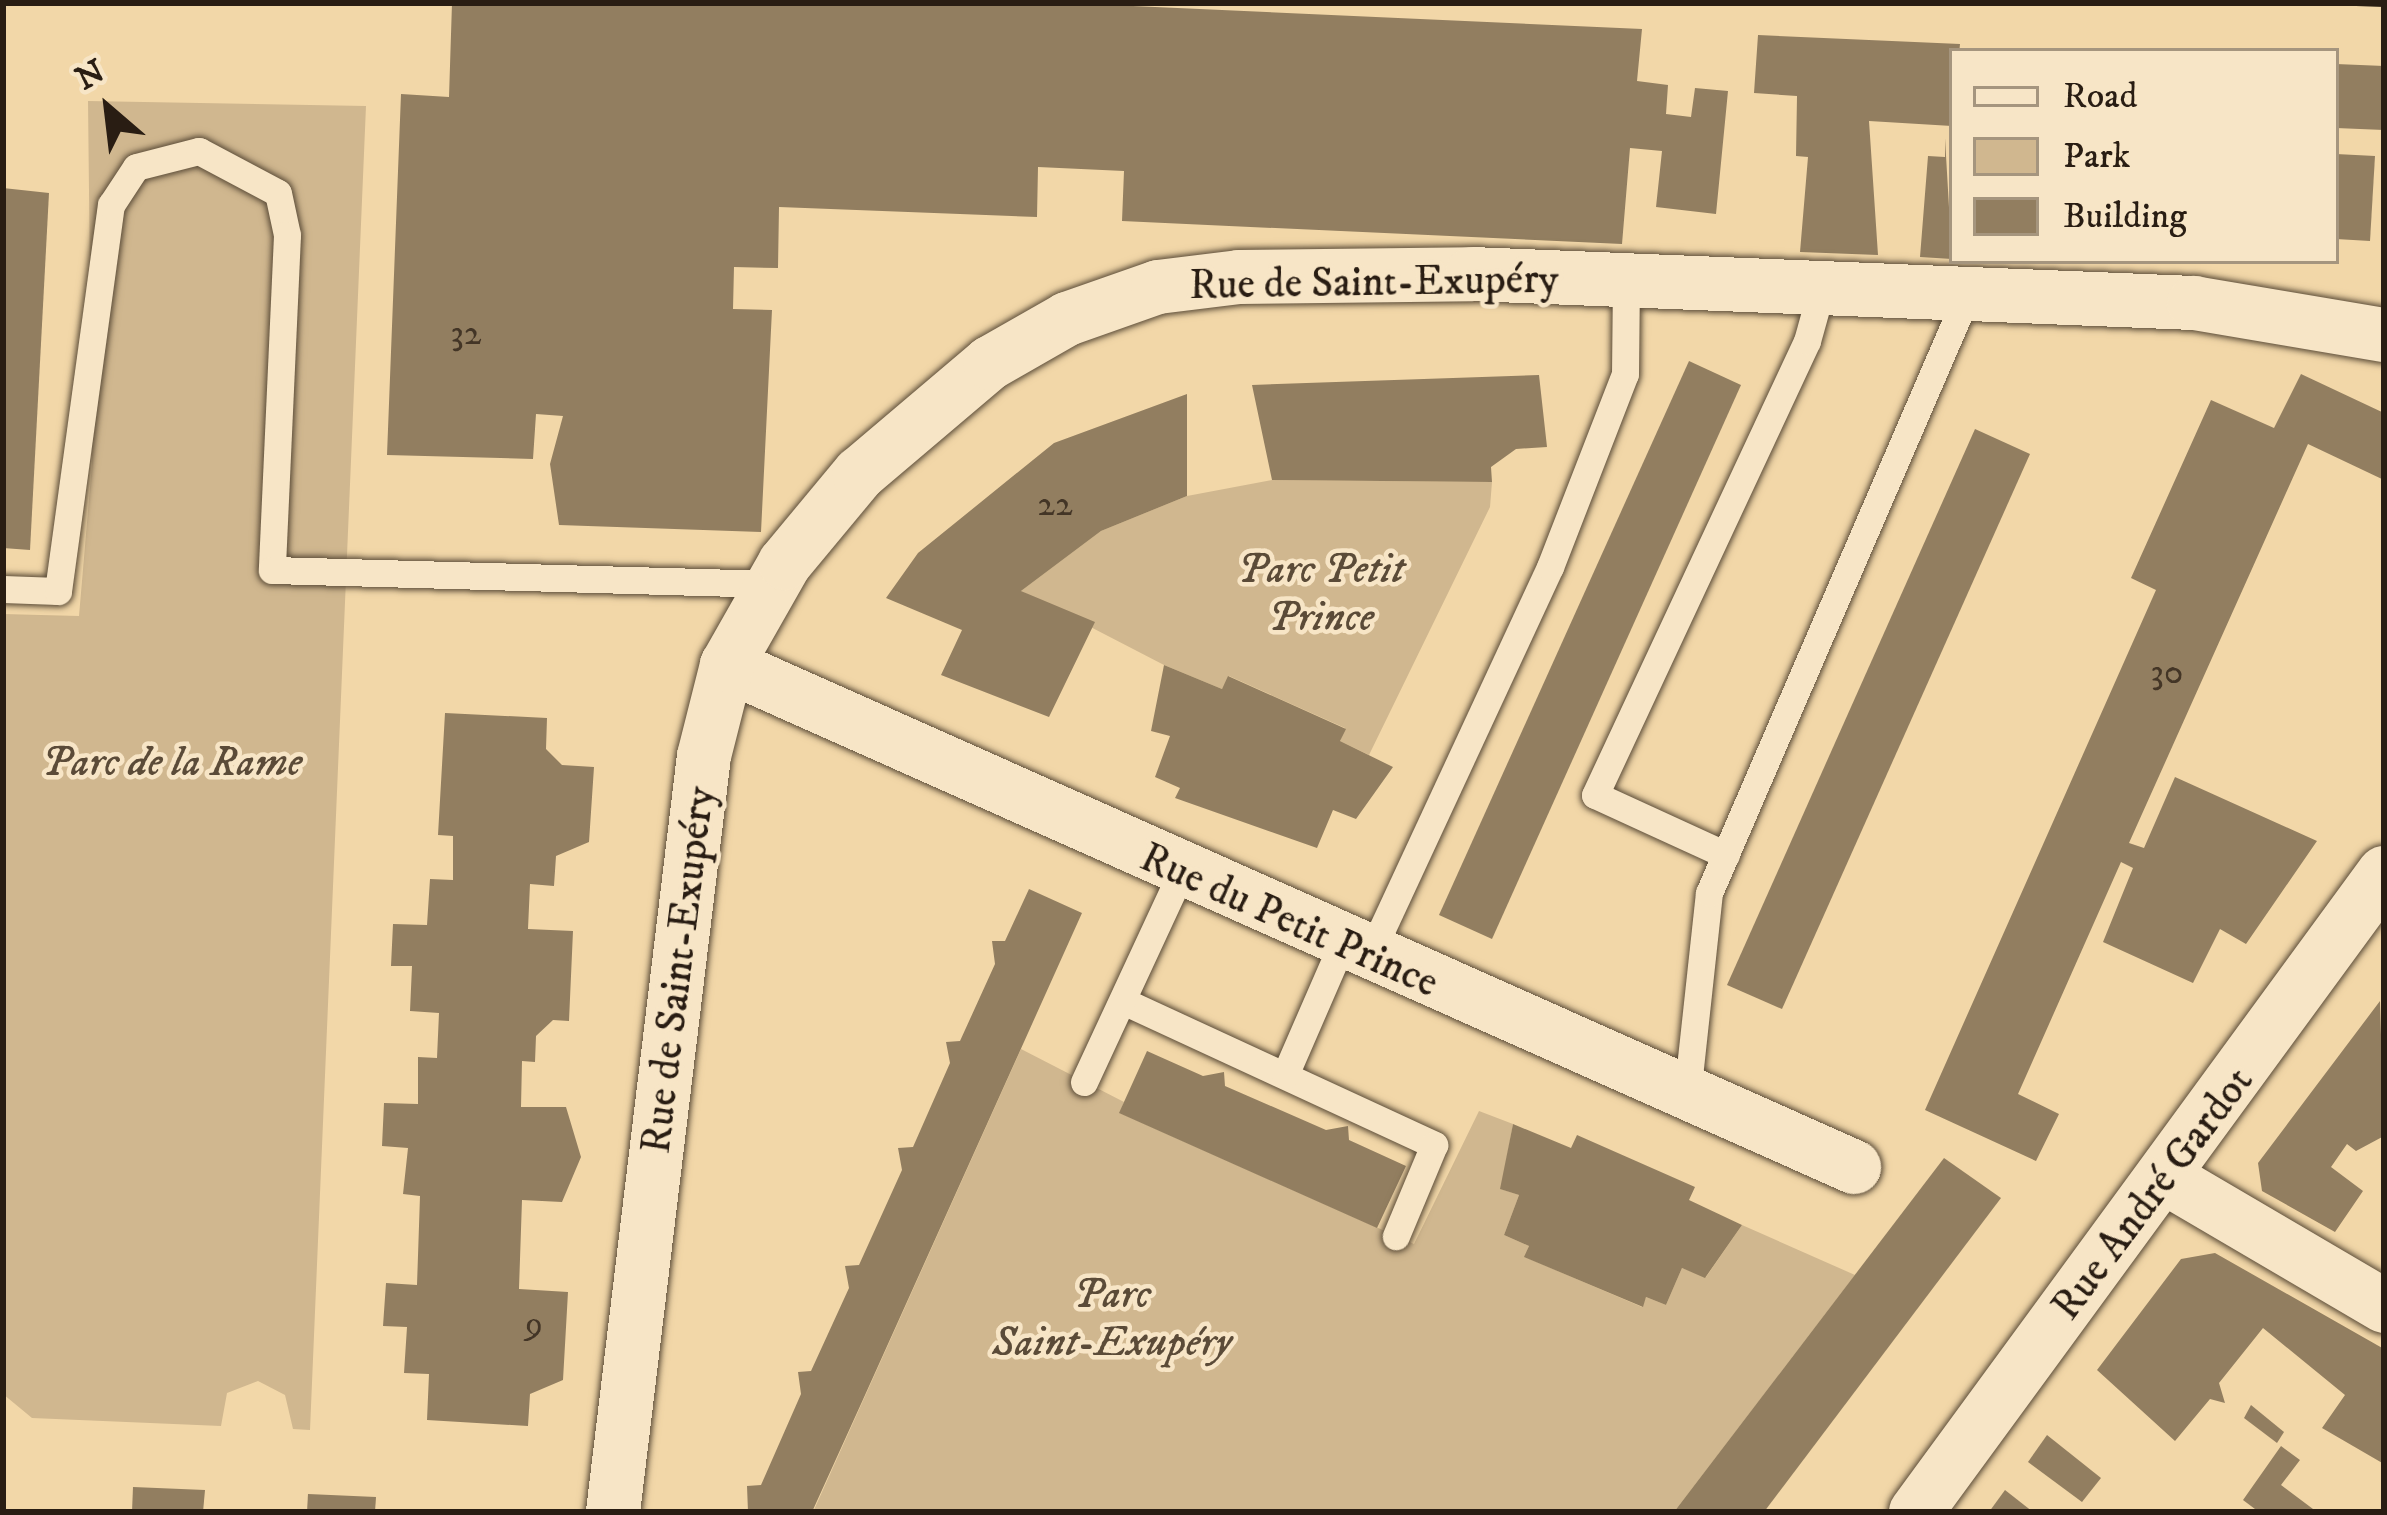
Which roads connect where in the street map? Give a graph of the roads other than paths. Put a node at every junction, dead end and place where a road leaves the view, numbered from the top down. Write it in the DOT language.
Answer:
graph roads {
  1 [pos="1626,283"];
  2 [pos="1822,287"];
  3 [pos="1967,295"];
  4 [pos="2384,335"];
  5 [pos="774,584"];
  6 [pos="3,589"];
  7 [pos="727,665"];
  8 [pos="1726,855"];
  9 [pos="1181,873"];
  10 [pos="2378,904"];
  11 [pos="1355,952"];
  12 [pos="1123,1000"];
  13 [pos="1285,1076"];
  14 [pos="1084,1082"];
  15 [pos="1687,1095"];
  16 [pos="1854,1167"];
  17 [pos="2166,1178"];
  18 [pos="1396,1236"];
  19 [pos="2384,1306"];
  20 [pos="613,1512"];
  21 [pos="1916,1512"];
  1 -- 2 [label="street, Rue de Saint-Exupéry"];
  1 -- 5 [label="street, Rue de Saint-Exupéry"];
  1 -- 11 [label="lane"];
  2 -- 3 [label="street, Rue de Saint-Exupéry"];
  2 -- 8 [label="lane"];
  3 -- 4 [label="street, Rue de Saint-Exupéry"];
  3 -- 8 [label="lane"];
  5 -- 6 [label="lane"];
  5 -- 7 [label="street, Rue de Saint-Exupéry"];
  7 -- 9 [label="street, Rue du Petit Prince"];
  7 -- 20 [label="street, Rue de Saint-Exupéry"];
  8 -- 15 [label="lane"];
  9 -- 11 [label="street, Rue du Petit Prince"];
  9 -- 12 [label="lane"];
  10 -- 17 [label="street, Rue André Gardot"];
  11 -- 13 [label="lane"];
  11 -- 15 [label="street, Rue du Petit Prince"];
  12 -- 13 [label="lane"];
  12 -- 14 [label="lane"];
  13 -- 18 [label="lane"];
  15 -- 16 [label="street, Rue du Petit Prince"];
  17 -- 19 [label="street"];
  17 -- 21 [label="street, Rue André Gardot"];
}
